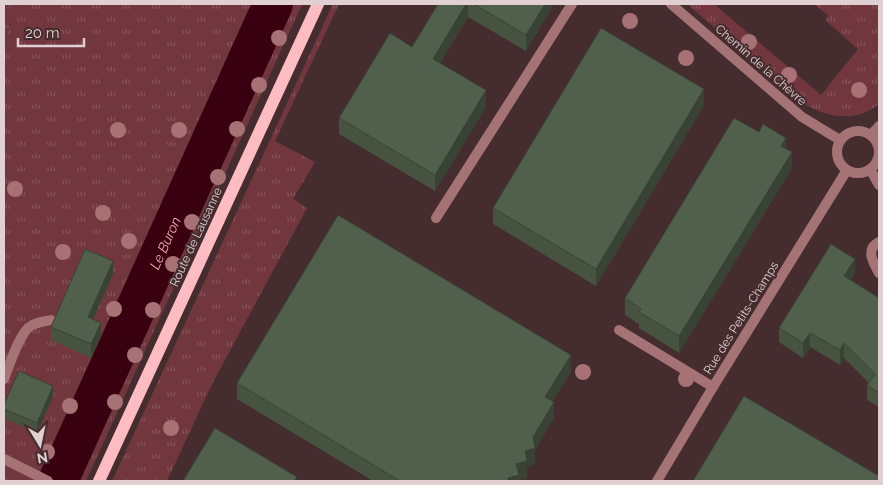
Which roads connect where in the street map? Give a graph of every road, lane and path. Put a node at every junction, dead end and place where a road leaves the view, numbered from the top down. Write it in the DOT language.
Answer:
graph roads {
  1 [pos="318,4"];
  2 [pos="572,4"];
  3 [pos="670,4"];
  4 [pos="879,126"];
  5 [pos="871,135"];
  6 [pos="840,140"];
  7 [pos="870,169"];
  8 [pos="847,170"];
  9 [pos="879,185"];
  10 [pos="436,218"];
  11 [pos="879,242"];
  12 [pos="879,273"];
  13 [pos="51,320"];
  14 [pos="619,330"];
  15 [pos="4,380"];
  16 [pos="713,387"];
  17 [pos="4,458"];
  18 [pos="48,481"];
  19 [pos="99,481"];
  20 [pos="656,481"];
  1 -- 19 [label="main road, Route de Lausanne"];
  2 -- 10 [label="street"];
  3 -- 6 [label="street, Chemin de la Chèvre"];
  4 -- 5 [label="street"];
  5 -- 6 [label="street"];
  5 -- 7 [label="street"];
  6 -- 8 [label="street"];
  7 -- 8 [label="street"];
  7 -- 9 [label="street"];
  8 -- 16 [label="street, Rue des Petits-Champs"];
  11 -- 12 [label="street"];
  13 -- 15 [label="street"];
  14 -- 16 [label="street"];
  16 -- 20 [label="street, Rue des Petits-Champs"];
  17 -- 18 [label="street"];
}
